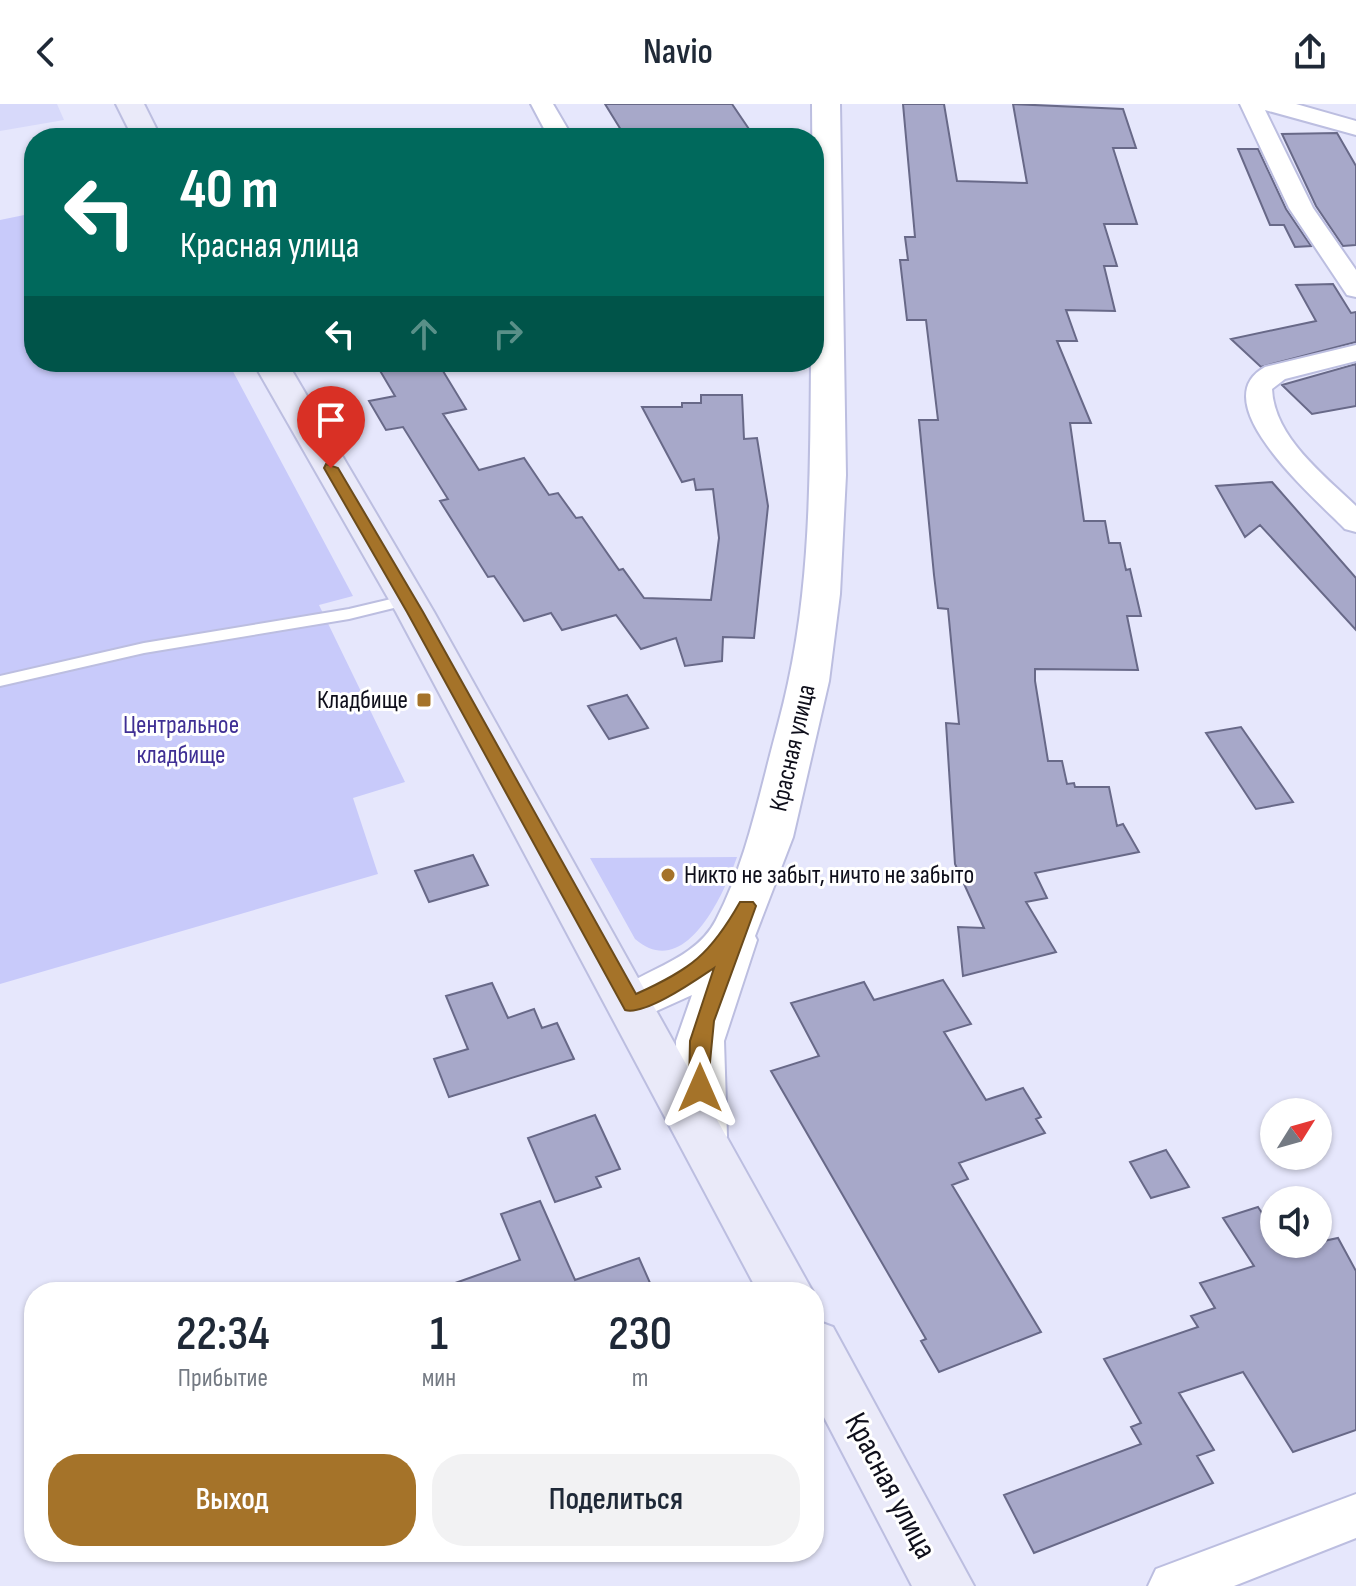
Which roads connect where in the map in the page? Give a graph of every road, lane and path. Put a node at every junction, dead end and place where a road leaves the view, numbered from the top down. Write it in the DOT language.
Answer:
graph roads {
  1 [pos="130,104"];
  2 [pos="542,104"];
  3 [pos="826,104"];
  4 [pos="1251,104"];
  5 [pos="1271,104"];
  6 [pos="142,128"];
  7 [pos="555,128"];
  8 [pos="1356,128"];
  9 [pos="1356,289"];
  10 [pos="1356,353"];
  11 [pos="276,372"];
  12 [pos="1356,523"];
  13 [pos="408,600"];
  14 [pos="0,681"];
  15 [pos="746,906"];
  16 [pos="632,1004"];
  17 [pos="702,1136"];
  18 [pos="781,1282"];
  19 [pos="824,1363"];
  20 [pos="1356,1516"];
  21 [pos="944,1586"];
  22 [pos="1173,1586"];
  1 -- 6 [label="main road"];
  2 -- 7 [label="street"];
  3 -- 15 [label="street, Красная улица"];
  4 -- 9 [label="street"];
  5 -- 8 [label="street"];
  10 -- 12 [label="street"];
  11 -- 13 [label="main road"];
  13 -- 14 [label="lane"];
  13 -- 16 [label="main road"];
  15 -- 16 [label="street, Красная улица"];
  15 -- 17 [label="street"];
  16 -- 17 [label="main road"];
  17 -- 18 [label="main road"];
  19 -- 21 [label="main road, Красная улица"];
  20 -- 22 [label="street"];
}
